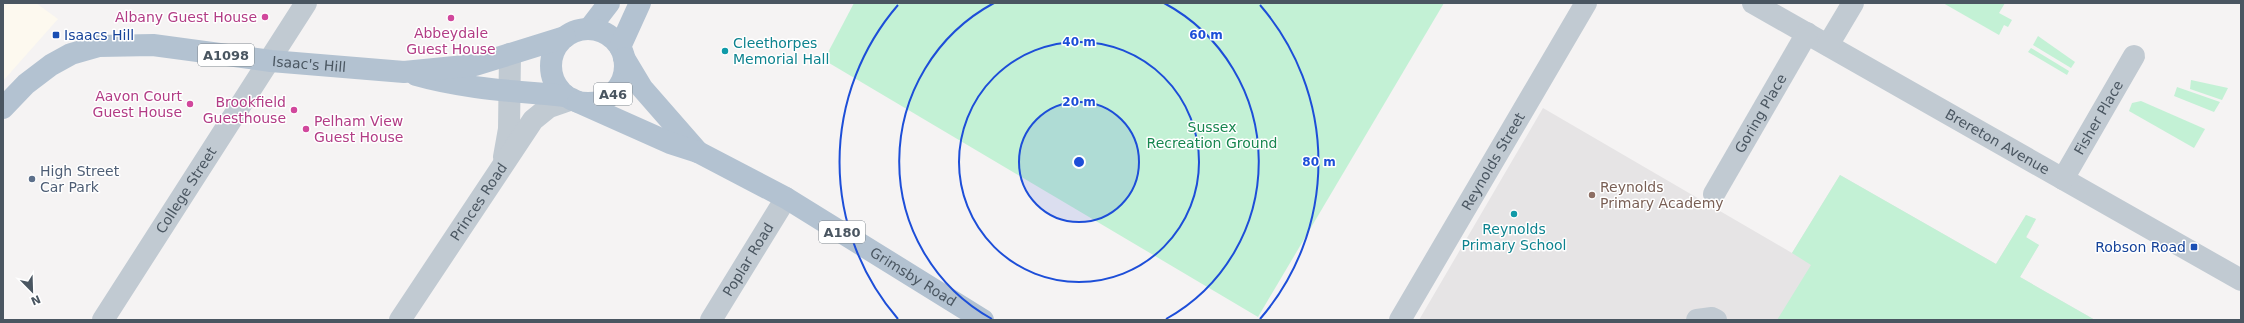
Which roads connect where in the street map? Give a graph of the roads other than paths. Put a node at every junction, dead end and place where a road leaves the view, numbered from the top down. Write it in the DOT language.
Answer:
graph roads {
  1 [pos="306,3"];
  2 [pos="609,3"];
  3 [pos="640,3"];
  4 [pos="1586,3"];
  5 [pos="1753,3"];
  6 [pos="1853,3"];
  7 [pos="589,29"];
  8 [pos="1807,33"];
  9 [pos="565,38"];
  10 [pos="1828,45"];
  11 [pos="622,53"];
  12 [pos="510,54"];
  13 [pos="2134,56"];
  14 [pos="271,61"];
  15 [pos="404,72"];
  16 [pos="510,91"];
  17 [pos="572,99"];
  18 [pos="3,108"];
  19 [pos="698,152"];
  20 [pos="503,164"];
  21 [pos="2062,179"];
  22 [pos="1714,194"];
  23 [pos="786,198"];
  24 [pos="2241,280"];
  25 [pos="103,320"];
  26 [pos="400,320"];
  27 [pos="711,320"];
  28 [pos="983,320"];
  29 [pos="1400,320"];
  30 [pos="1697,320"];
  31 [pos="1716,320"];
  1 -- 14 [label="street, College Street"];
  2 -- 7 [label="main road"];
  3 -- 11 [label="main road, A46"];
  4 -- 29 [label="street, Reynolds Street"];
  5 -- 8 [label="street, Brereton Avenue"];
  6 -- 10 [label="street"];
  7 -- 9 [label="main road"];
  7 -- 11 [label="main road"];
  8 -- 10 [label="street, Brereton Avenue"];
  8 -- 22 [label="street, Goring Place"];
  9 -- 12 [label="main road, Isaac's Hill"];
  9 -- 17 [label="main road"];
  10 -- 21 [label="street, Brereton Avenue"];
  11 -- 17 [label="main road, A46"];
  11 -- 19 [label="main road, Grimsby Road / A180"];
  12 -- 15 [label="main road, Isaac's Hill"];
  12 -- 16 [label="street"];
  13 -- 21 [label="street, Fisher Place"];
  14 -- 15 [label="main road, Isaac's Hill / A1098"];
  14 -- 18 [label="main road, Isaac's Hill / A1098"];
  14 -- 25 [label="street, College Street"];
  15 -- 16 [label="main road, Isaac's Hill"];
  16 -- 17 [label="main road, Isaac's Hill"];
  16 -- 20 [label="street"];
  17 -- 19 [label="main road, Grimsby Road / A180"];
  17 -- 20 [label="street, Princes Road"];
  19 -- 23 [label="main road, Grimsby Road / A180"];
  20 -- 26 [label="street, Princes Road"];
  21 -- 24 [label="street, Brereton Avenue"];
  23 -- 27 [label="street, Poplar Road"];
  23 -- 28 [label="main road, Grimsby Road / A180"];
  30 -- 31 [label="street"];
}
